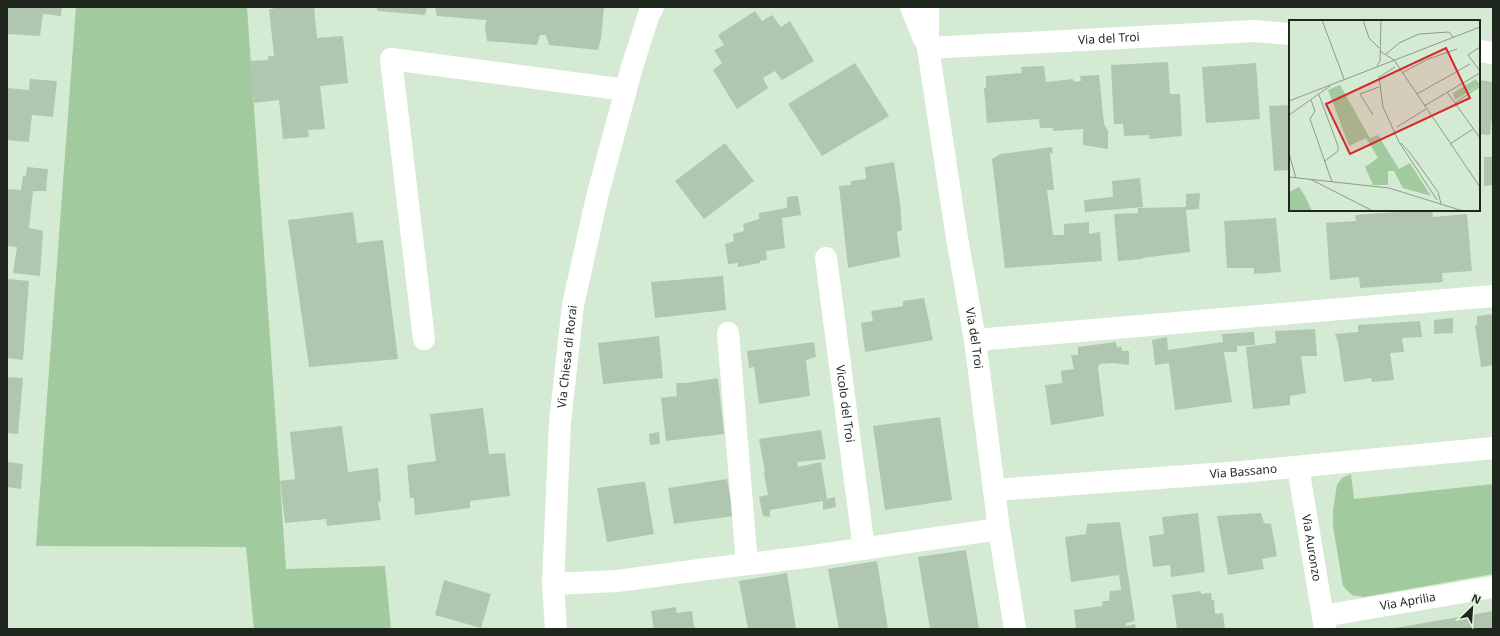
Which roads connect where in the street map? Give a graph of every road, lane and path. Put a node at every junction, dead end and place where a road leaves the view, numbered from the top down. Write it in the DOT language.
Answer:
graph roads {
  1 [pos="653,7"];
  2 [pos="911,7"];
  3 [pos="928,7"];
  4 [pos="1289,34"];
  5 [pos="928,48"];
  6 [pos="1480,51"];
  7 [pos="1493,53"];
  8 [pos="626,90"];
  9 [pos="826,258"];
  10 [pos="1493,296"];
  11 [pos="728,333"];
  12 [pos="424,339"];
  13 [pos="975,340"];
  14 [pos="1493,448"];
  15 [pos="1298,467"];
  16 [pos="994,490"];
  17 [pos="999,529"];
  18 [pos="864,549"];
  19 [pos="747,564"];
  20 [pos="553,584"];
  21 [pos="1493,587"];
  22 [pos="1324,622"];
  23 [pos="556,629"];
  24 [pos="1015,629"];
  1 -- 8 [label="street, Via Chiesa di Rorai"];
  2 -- 5 [label="street, Via del Troi"];
  3 -- 5 [label="street, Via del Troi"];
  4 -- 5 [label="street, Via del Troi"];
  5 -- 13 [label="street, Via del Troi"];
  6 -- 7 [label="street"];
  8 -- 12 [label="street"];
  8 -- 20 [label="street, Via Chiesa di Rorai"];
  9 -- 18 [label="street, Vicolo del Troi"];
  10 -- 13 [label="street"];
  11 -- 19 [label="street"];
  13 -- 16 [label="street, Via del Troi"];
  14 -- 15 [label="street, Via Bassano"];
  15 -- 16 [label="street, Via Bassano"];
  15 -- 22 [label="street, Via Auronzo"];
  16 -- 17 [label="street, Via del Troi"];
  17 -- 18 [label="street"];
  17 -- 24 [label="street, Via del Troi"];
  18 -- 19 [label="street"];
  19 -- 20 [label="street"];
  20 -- 23 [label="street, Via Chiesa di Rorai"];
  21 -- 22 [label="street, Via Aprilia"];
}
